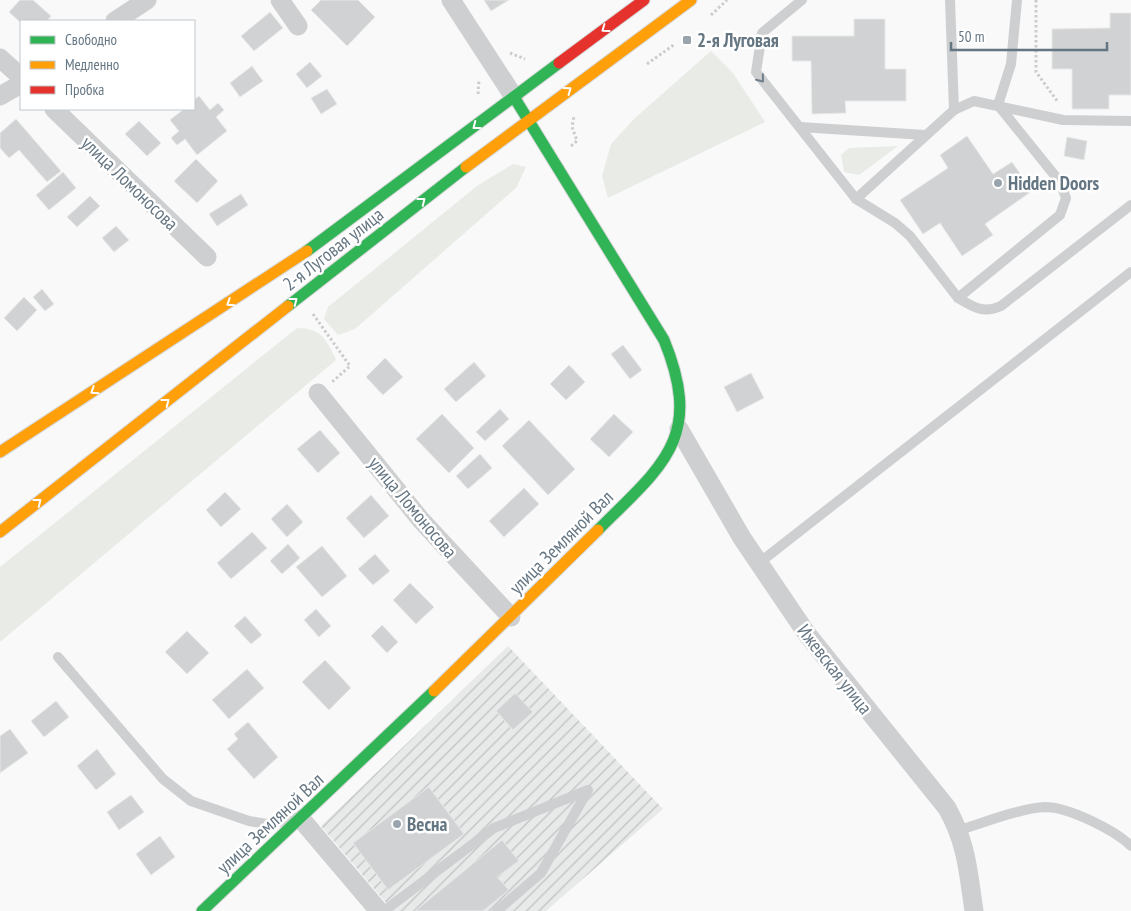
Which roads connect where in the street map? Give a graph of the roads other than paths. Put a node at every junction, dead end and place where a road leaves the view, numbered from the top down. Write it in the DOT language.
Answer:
graph roads {
  1 [pos="147,0"];
  2 [pos="280,0"];
  3 [pos="451,0"];
  4 [pos="644,0"];
  5 [pos="691,0"];
  6 [pos="802,0"];
  7 [pos="950,0"];
  8 [pos="1017,0"];
  9 [pos="117,20"];
  10 [pos="298,26"];
  11 [pos="0,58"];
  12 [pos="20,76"];
  13 [pos="20,85"];
  14 [pos="0,96"];
  15 [pos="514,97"];
  16 [pos="998,105"];
  17 [pos="55,110"];
  18 [pos="954,110"];
  19 [pos="529,119"];
  20 [pos="1131,121"];
  21 [pos="800,127"];
  22 [pos="925,134"];
  23 [pos="856,199"];
  24 [pos="1131,205"];
  25 [pos="207,257"];
  26 [pos="1131,272"];
  27 [pos="958,298"];
  28 [pos="318,393"];
  29 [pos="679,429"];
  30 [pos="0,452"];
  31 [pos="0,532"];
  32 [pos="759,563"];
  33 [pos="511,617"];
  34 [pos="58,657"];
  35 [pos="301,819"];
  36 [pos="959,830"];
  37 [pos="1131,846"];
  38 [pos="202,911"];
  39 [pos="379,911"];
  40 [pos="384,911"];
  41 [pos="497,911"];
  42 [pos="974,911"];
  1 -- 9 [label="street"];
  2 -- 10 [label="street"];
  3 -- 15 [label="street"];
  4 -- 15 [label="main road, 2-я Луговая улица, one-way"];
  19 -- 5 [label="main road, 2-я Луговая улица, one-way"];
  6 -- 21 [label="lane, one-way"];
  7 -- 18 [label="lane"];
  8 -- 16 [label="lane"];
  11 -- 12 [label="street"];
  13 -- 14 [label="street"];
  15 -- 19 [label="main road, улица Земляной Вал"];
  15 -- 30 [label="main road, 2-я Луговая улица, one-way"];
  16 -- 18 [label="lane"];
  16 -- 20 [label="lane"];
  16 -- 27 [label="lane"];
  17 -- 25 [label="street, улица Ломоносова"];
  18 -- 22 [label="lane"];
  19 -- 29 [label="main road, улица Земляной Вал"];
  31 -- 19 [label="main road, 2-я Луговая улица, one-way"];
  21 -- 22 [label="lane"];
  21 -- 23 [label="lane"];
  22 -- 23 [label="lane"];
  23 -- 27 [label="lane"];
  24 -- 27 [label="lane"];
  26 -- 32 [label="lane"];
  28 -- 33 [label="street, улица Ломоносова"];
  29 -- 32 [label="street, Ижевская улица"];
  29 -- 33 [label="main road, улица Земляной Вал"];
  32 -- 36 [label="street, Ижевская улица"];
  33 -- 35 [label="main road, улица Земляной Вал"];
  34 -- 35 [label="lane"];
  35 -- 38 [label="main road, улица Земляной Вал"];
  35 -- 39 [label="street"];
  36 -- 37 [label="lane"];
  36 -- 42 [label="street, Ижевская улица"];
  40 -- 41 [label="lane"];
}
